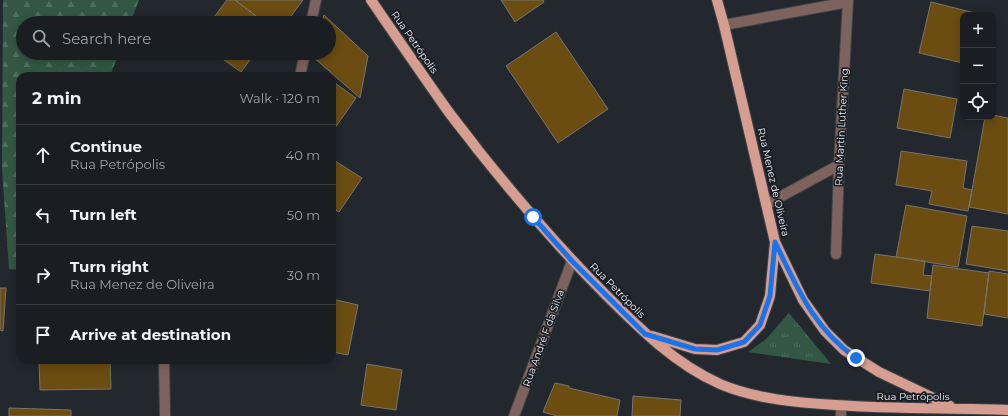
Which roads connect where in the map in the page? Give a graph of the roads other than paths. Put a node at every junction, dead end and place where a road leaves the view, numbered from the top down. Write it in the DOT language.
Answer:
graph roads {
  1 [pos="316,0"];
  2 [pos="371,0"];
  3 [pos="717,0"];
  4 [pos="848,1"];
  5 [pos="313,16"];
  6 [pos="724,26"];
  7 [pos="303,60"];
  8 [pos="301,72"];
  9 [pos="839,164"];
  10 [pos="767,204"];
  11 [pos="775,242"];
  12 [pos="836,254"];
  13 [pos="572,261"];
  14 [pos="645,334"];
  15 [pos="164,364"];
  16 [pos="953,408"];
  17 [pos="1008,410"];
  18 [pos="841,411"];
  19 [pos="165,416"];
  20 [pos="514,416"];
  1 -- 5 [label="street"];
  2 -- 13 [label="main road, Rua Petrópolis"];
  3 -- 6 [label="main road, Rua Menez de Oliveira"];
  4 -- 6 [label="street"];
  4 -- 9 [label="street, Rua Martin Luther King"];
  6 -- 10 [label="main road, Rua Menez de Oliveira"];
  7 -- 8 [label="street"];
  9 -- 10 [label="street"];
  9 -- 12 [label="street, Rua Martin Luther King"];
  10 -- 11 [label="main road, Rua Menez de Oliveira"];
  11 -- 14 [label="main road"];
  11 -- 16 [label="main road, Rua Menez de Oliveira"];
  13 -- 14 [label="main road, Rua Petrópolis"];
  13 -- 20 [label="street, Rua André F da Silva"];
  14 -- 18 [label="main road, Rua Petrópolis"];
  15 -- 19 [label="street"];
  16 -- 17 [label="main road, Rua Petrópolis"];
  16 -- 18 [label="main road, Rua Petrópolis"];
}
